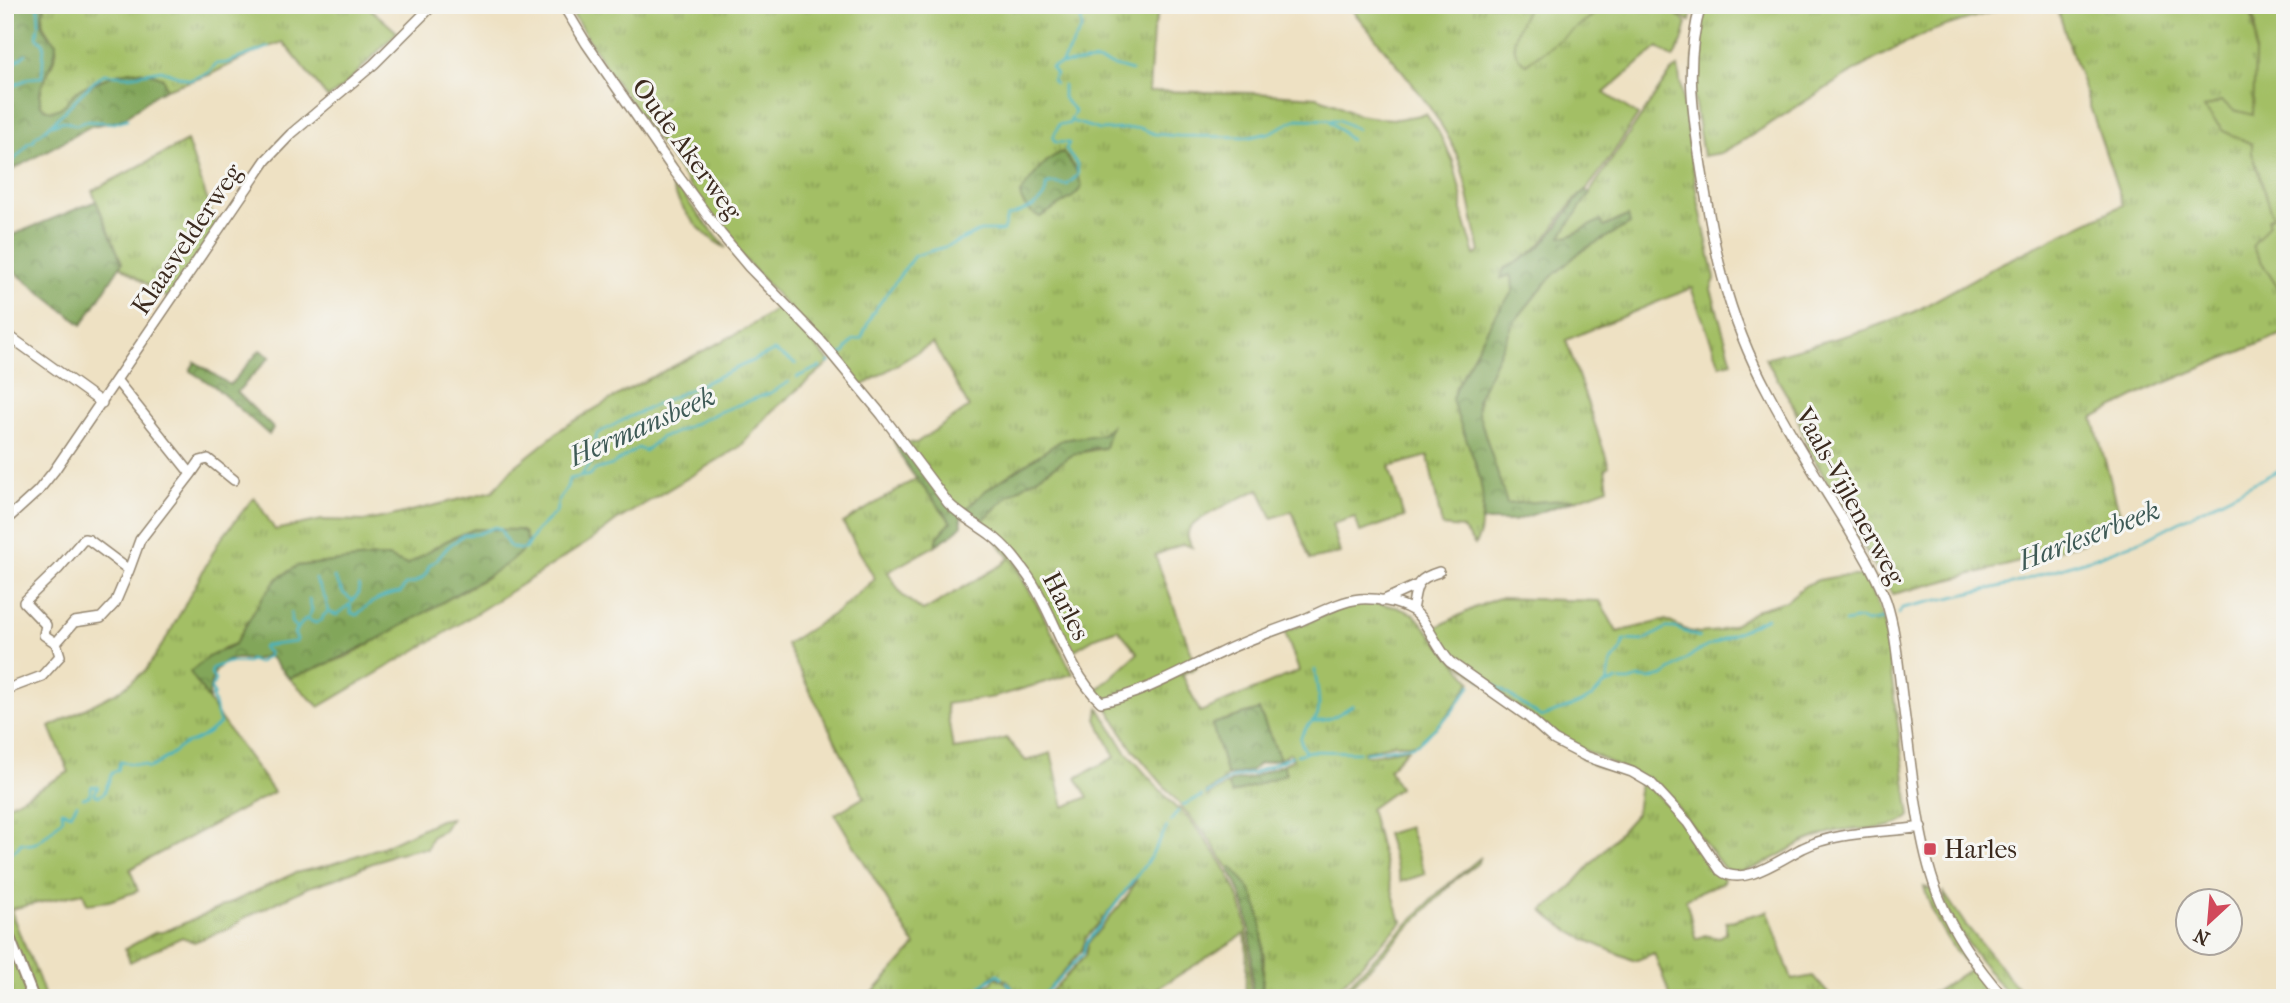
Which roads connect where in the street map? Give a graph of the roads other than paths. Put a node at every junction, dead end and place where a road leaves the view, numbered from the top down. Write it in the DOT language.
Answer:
graph roads {
  1 [pos="433,5"];
  2 [pos="563,5"];
  3 [pos="1701,5"];
  4 [pos="790,307"];
  5 [pos="5,334"];
  6 [pos="117,380"];
  7 [pos="102,403"];
  8 [pos="191,474"];
  9 [pos="234,480"];
  10 [pos="5,521"];
  11 [pos="129,570"];
  12 [pos="1439,572"];
  13 [pos="1415,586"];
  14 [pos="1382,601"];
  15 [pos="1412,610"];
  16 [pos="56,643"];
  17 [pos="5,690"];
  18 [pos="1921,827"];
  19 [pos="5,927"];
  20 [pos="33,998"];
  21 [pos="2004,998"];
  1 -- 6 [label="street, Klaasvelderweg"];
  2 -- 4 [label="street, Oude Akerweg"];
  3 -- 18 [label="street, Vaals-Vijlenerweg"];
  4 -- 14 [label="street, Harles"];
  5 -- 7 [label="street"];
  6 -- 7 [label="street, Klaasvelderweg"];
  6 -- 8 [label="street"];
  7 -- 10 [label="street, Klaasvelderweg"];
  8 -- 9 [label="street"];
  8 -- 11 [label="street"];
  11 -- 16 [label="street"];
  11 -- 16 [label="street"];
  12 -- 13 [label="street, Harles"];
  13 -- 14 [label="street, Harles"];
  13 -- 15 [label="street"];
  14 -- 15 [label="street, Harles"];
  15 -- 18 [label="street"];
  16 -- 17 [label="street"];
  18 -- 21 [label="street, Vaals-Vijlenerweg"];
  19 -- 20 [label="main road"];
}
